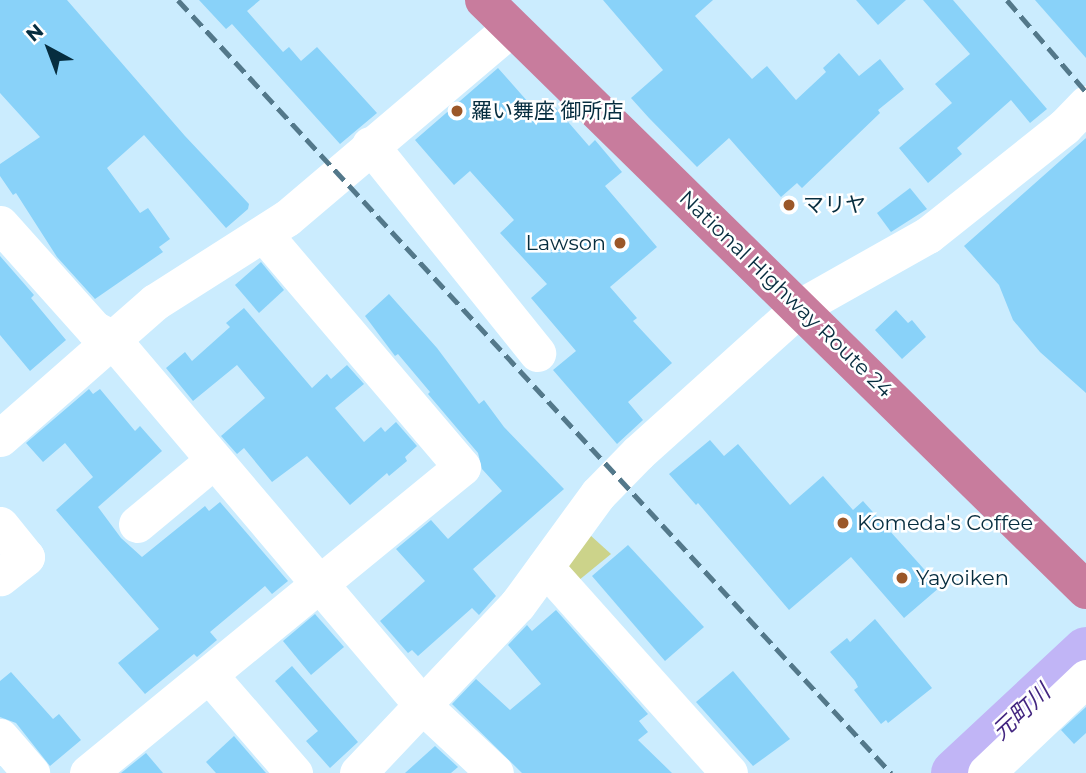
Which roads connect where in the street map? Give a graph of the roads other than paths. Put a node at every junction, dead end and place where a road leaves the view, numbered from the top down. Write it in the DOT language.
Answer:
graph roads {
  1 [pos="484,0"];
  2 [pos="512,27"];
  3 [pos="1086,104"];
  4 [pos="370,145"];
  5 [pos="0,224"];
  6 [pos="264,234"];
  7 [pos="800,307"];
  8 [pos="111,338"];
  9 [pos="537,353"];
  10 [pos="0,439"];
  11 [pos="214,460"];
  12 [pos="137,524"];
  13 [pos="0,525"];
  14 [pos="545,567"];
  15 [pos="0,577"];
  16 [pos="321,585"];
  17 [pos="1086,590"];
  18 [pos="209,675"];
  19 [pos="1086,678"];
  20 [pos="421,704"];
  21 [pos="0,737"];
  22 [pos="995,770"];
  23 [pos="31,773"];
  24 [pos="88,773"];
  25 [pos="294,773"];
  26 [pos="358,773"];
  27 [pos="495,773"];
  28 [pos="729,773"];
  1 -- 2 [label="highway, National Highway Route 24"];
  2 -- 4 [label="street"];
  2 -- 7 [label="highway, National Highway Route 24"];
  3 -- 7 [label="street"];
  4 -- 6 [label="street"];
  4 -- 9 [label="street"];
  5 -- 8 [label="street"];
  6 -- 8 [label="street"];
  6 -- 16 [label="street"];
  7 -- 14 [label="street"];
  7 -- 17 [label="highway, National Highway Route 24"];
  8 -- 10 [label="street"];
  8 -- 11 [label="street"];
  11 -- 12 [label="street"];
  11 -- 16 [label="street"];
  13 -- 15 [label="street"];
  14 -- 20 [label="street"];
  14 -- 28 [label="street"];
  16 -- 18 [label="street"];
  16 -- 20 [label="street"];
  18 -- 24 [label="street"];
  18 -- 25 [label="street"];
  19 -- 22 [label="street"];
  20 -- 26 [label="street"];
  20 -- 27 [label="street"];
  21 -- 23 [label="street"];
}
